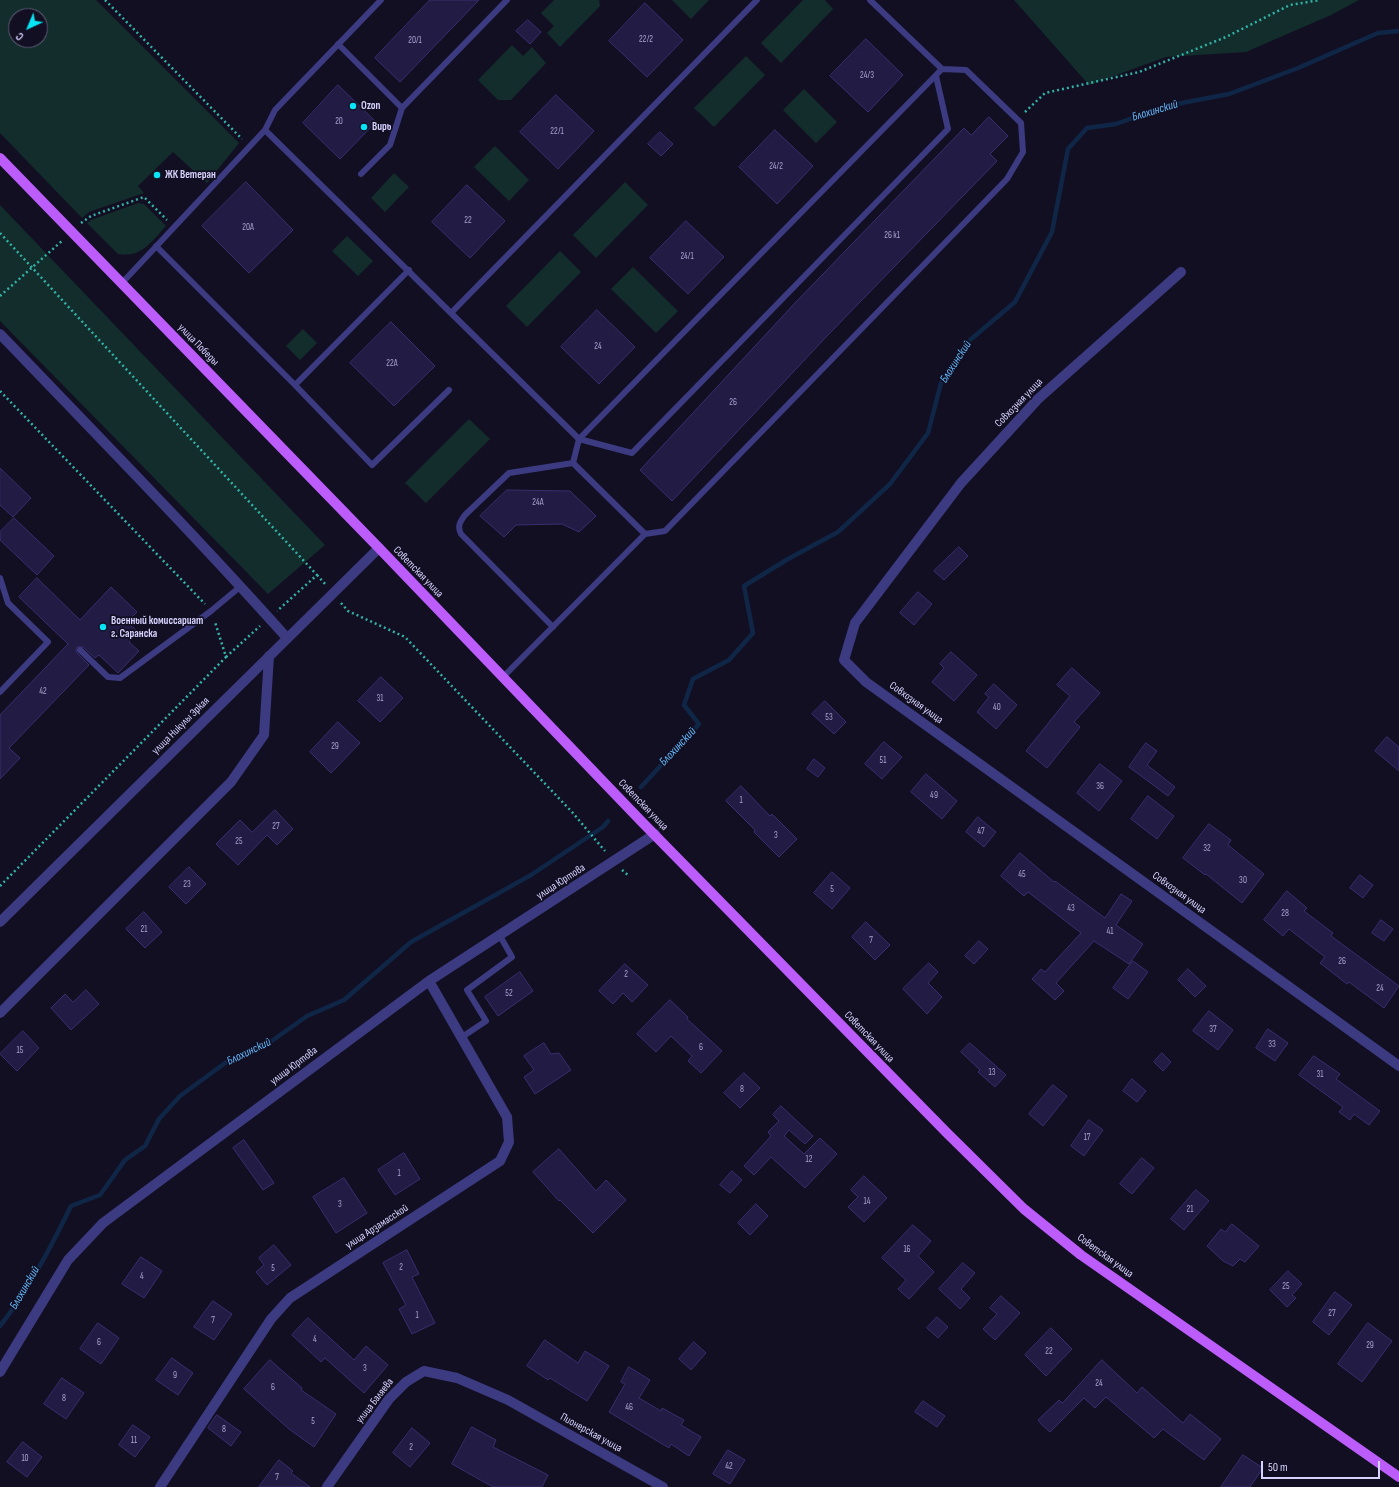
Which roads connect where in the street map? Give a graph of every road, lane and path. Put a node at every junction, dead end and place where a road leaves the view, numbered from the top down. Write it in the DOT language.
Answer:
graph roads {
  1 [pos="105,0"];
  2 [pos="381,0"];
  3 [pos="507,0"];
  4 [pos="757,0"];
  5 [pos="870,0"];
  6 [pos="1320,0"];
  7 [pos="338,44"];
  8 [pos="942,69"];
  9 [pos="936,76"];
  10 [pos="402,108"];
  11 [pos="1017,119"];
  12 [pos="265,130"];
  13 [pos="250,146"];
  14 [pos="0,158"];
  15 [pos="361,174"];
  16 [pos="174,227"];
  17 [pos="70,232"];
  18 [pos="0,233"];
  19 [pos="156,246"];
  20 [pos="33,267"];
  21 [pos="409,270"];
  22 [pos="1181,272"];
  23 [pos="121,284"];
  24 [pos="0,296"];
  25 [pos="452,312"];
  26 [pos="0,334"];
  27 [pos="295,385"];
  28 [pos="449,390"];
  29 [pos="0,391"];
  30 [pos="579,439"];
  31 [pos="574,463"];
  32 [pos="644,534"];
  33 [pos="379,548"];
  34 [pos="317,575"];
  35 [pos="0,578"];
  36 [pos="240,586"];
  37 [pos="333,594"];
  38 [pos="212,611"];
  39 [pos="269,618"];
  40 [pos="553,627"];
  41 [pos="288,638"];
  42 [pos="80,650"];
  43 [pos="269,656"];
  44 [pos="226,657"];
  45 [pos="504,677"];
  46 [pos="0,692"];
  47 [pos="655,834"];
  48 [pos="602,847"];
  49 [pos="0,886"];
  50 [pos="0,922"];
  51 [pos="500,936"];
  52 [pos="429,981"];
  53 [pos="0,1013"];
  54 [pos="462,1037"];
  55 [pos="1399,1066"];
  56 [pos="0,1372"];
  57 [pos="508,1400"];
  58 [pos="1399,1477"];
  59 [pos="160,1487"];
  60 [pos="327,1487"];
  61 [pos="663,1487"];
  1 -- 13 [label="path"];
  2 -- 7 [label="lane"];
  3 -- 10 [label="lane"];
  4 -- 25 [label="lane"];
  5 -- 8 [label="lane"];
  6 -- 11 [label="path"];
  7 -- 10 [label="lane"];
  7 -- 12 [label="lane"];
  8 -- 9 [label="lane"];
  8 -- 11 [label="lane"];
  9 -- 30 [label="lane"];
  9 -- 30 [label="lane"];
  10 -- 15 [label="lane"];
  11 -- 32 [label="lane"];
  12 -- 13 [label="lane"];
  12 -- 21 [label="lane"];
  13 -- 16 [label="lane"];
  14 -- 17 [label="main road, улица Победы"];
  16 -- 17 [label="path"];
  16 -- 19 [label="lane"];
  17 -- 20 [label="path"];
  17 -- 23 [label="main road, улица Победы"];
  18 -- 20 [label="path"];
  19 -- 23 [label="lane"];
  19 -- 27 [label="lane"];
  20 -- 24 [label="path"];
  20 -- 34 [label="path"];
  21 -- 25 [label="lane"];
  21 -- 27 [label="lane"];
  22 -- 55 [label="street, Совхозная улица"];
  23 -- 33 [label="main road, улица Победы"];
  25 -- 30 [label="lane"];
  26 -- 36 [label="street"];
  27 -- 28 [label="lane"];
  29 -- 38 [label="path"];
  30 -- 31 [label="lane"];
  31 -- 32 [label="lane"];
  31 -- 40 [label="lane"];
  32 -- 40 [label="lane"];
  33 -- 37 [label="street, улица Никулы Эркая"];
  33 -- 45 [label="main road, Советская улица"];
  34 -- 37 [label="path"];
  34 -- 39 [label="path"];
  35 -- 46 [label="lane"];
  36 -- 38 [label="lane"];
  36 -- 39 [label="street"];
  37 -- 41 [label="street, улица Никулы Эркая"];
  37 -- 48 [label="path"];
  38 -- 42 [label="lane"];
  38 -- 44 [label="path"];
  39 -- 41 [label="street"];
  39 -- 44 [label="path"];
  40 -- 45 [label="lane"];
  41 -- 43 [label="street, улица Никулы Эркая"];
  43 -- 50 [label="street, улица Никулы Эркая"];
  43 -- 53 [label="street"];
  44 -- 49 [label="path"];
  45 -- 47 [label="main road, Советская улица"];
  47 -- 51 [label="street, улица Юртова"];
  47 -- 58 [label="main road, Советская улица"];
  51 -- 52 [label="street, улица Юртова"];
  51 -- 54 [label="lane"];
  52 -- 54 [label="street, улица Арзамасской"];
  52 -- 56 [label="street, улица Юртова"];
  54 -- 59 [label="street, улица Арзамасской"];
  57 -- 60 [label="street, улица Баляева"];
  57 -- 61 [label="street, Пионерская улица"];
}
